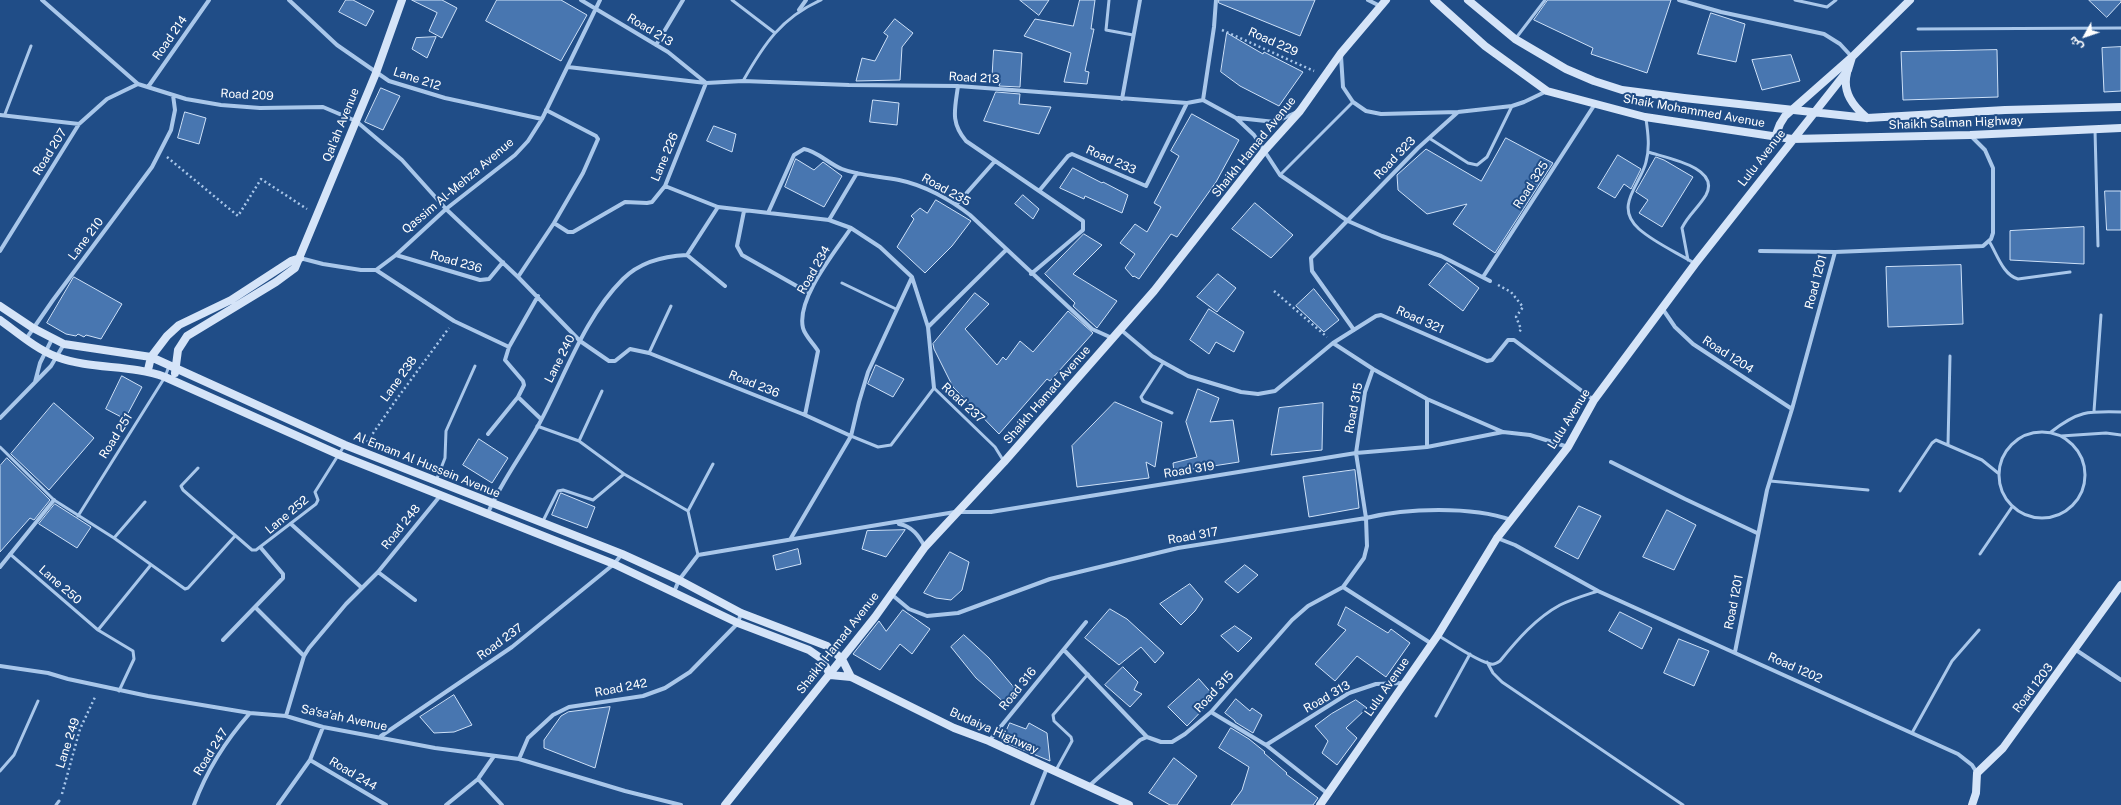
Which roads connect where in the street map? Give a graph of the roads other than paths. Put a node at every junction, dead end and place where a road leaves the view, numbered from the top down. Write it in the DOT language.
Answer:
graph roads {
  1 [pos="42,0"];
  2 [pos="209,0"];
  3 [pos="289,0"];
  4 [pos="402,0"];
  5 [pos="581,0"];
  6 [pos="600,0"];
  7 [pos="683,0"];
  8 [pos="732,0"];
  9 [pos="806,0"];
  10 [pos="821,0"];
  11 [pos="1109,0"];
  12 [pos="1140,0"];
  13 [pos="1216,0"];
  14 [pos="1368,0"];
  15 [pos="1434,0"];
  16 [pos="1468,0"];
  17 [pos="1545,0"];
  18 [pos="1679,0"];
  19 [pos="1795,0"];
  20 [pos="1836,0"];
  21 [pos="1910,0"];
  22 [pos="1383,3"];
  23 [pos="595,9"];
  24 [pos="800,10"];
  25 [pos="2121,28"];
  26 [pos="1918,29"];
  27 [pos="776,33"];
  28 [pos="1133,35"];
  29 [pos="1515,39"];
  30 [pos="656,45"];
  31 [pos="31,46"];
  32 [pos="1341,53"];
  33 [pos="1852,57"];
  34 [pos="568,67"];
  35 [pos="1848,70"];
  36 [pos="376,73"];
  37 [pos="743,81"];
  38 [pos="706,83"];
  39 [pos="138,84"];
  40 [pos="958,86"];
  41 [pos="148,88"];
  42 [pos="1547,91"];
  43 [pos="173,95"];
  44 [pos="1122,99"];
  45 [pos="1203,100"];
  46 [pos="1353,102"];
  47 [pos="1187,103"];
  48 [pos="1595,104"];
  49 [pos="1512,106"];
  50 [pos="2121,107"];
  51 [pos="546,110"];
  52 [pos="1300,110"];
  53 [pos="1791,110"];
  54 [pos="1458,112"];
  55 [pos="1813,112"];
  56 [pos="5,114"];
  57 [pos="0,115"];
  58 [pos="1645,117"];
  59 [pos="1236,118"];
  60 [pos="1867,118"];
  61 [pos="542,119"];
  62 [pos="356,121"];
  63 [pos="80,124"];
  64 [pos="2095,128"];
  65 [pos="2121,128"];
  66 [pos="1970,135"];
  67 [pos="1775,137"];
  68 [pos="1429,138"];
  69 [pos="1792,139"];
  70 [pos="1264,151"];
  71 [pos="1648,152"];
  72 [pos="995,161"];
  73 [pos="857,172"];
  74 [pos="1280,175"];
  75 [pos="665,186"];
  76 [pos="1040,191"];
  77 [pos="956,205"];
  78 [pos="718,208"];
  79 [pos="446,209"];
  80 [pos="744,211"];
  81 [pos="768,213"];
  82 [pos="829,220"];
  83 [pos="1348,221"];
  84 [pos="554,223"];
  85 [pos="851,228"];
  86 [pos="1989,241"];
  87 [pos="2098,246"];
  88 [pos="1006,250"];
  89 [pos="0,251"];
  90 [pos="1760,251"];
  91 [pos="1835,252"];
  92 [pos="396,255"];
  93 [pos="687,255"];
  94 [pos="300,258"];
  95 [pos="1688,260"];
  96 [pos="503,262"];
  97 [pos="1695,264"];
  98 [pos="376,270"];
  99 [pos="2070,272"];
  100 [pos="1031,274"];
  101 [pos="1483,276"];
  102 [pos="518,277"];
  103 [pos="912,277"];
  104 [pos="1490,281"];
  105 [pos="842,283"];
  106 [pos="725,286"];
  107 [pos="809,293"];
  108 [pos="538,296"];
  109 [pos="0,306"];
  110 [pos="671,306"];
  111 [pos="1662,308"];
  112 [pos="896,309"];
  113 [pos="2101,315"];
  114 [pos="0,320"];
  115 [pos="928,327"];
  116 [pos="33,328"];
  117 [pos="1120,328"];
  118 [pos="1354,330"];
  119 [pos="26,338"];
  120 [pos="1112,338"];
  121 [pos="52,339"];
  122 [pos="580,341"];
  123 [pos="1334,343"];
  124 [pos="64,344"];
  125 [pos="509,348"];
  126 [pos="45,351"];
  127 [pos="649,353"];
  128 [pos="1950,356"];
  129 [pos="57,357"];
  130 [pos="151,357"];
  131 [pos="1163,363"];
  132 [pos="475,366"];
  133 [pos="172,367"];
  134 [pos="1373,369"];
  135 [pos="148,370"];
  136 [pos="166,376"];
  137 [pos="174,380"];
  138 [pos="35,382"];
  139 [pos="934,388"];
  140 [pos="602,391"];
  141 [pos="518,397"];
  142 [pos="1427,399"];
  143 [pos="1594,400"];
  144 [pos="1792,409"];
  145 [pos="2094,411"];
  146 [pos="2121,412"];
  147 [pos="1172,413"];
  148 [pos="805,415"];
  149 [pos="0,418"];
  150 [pos="541,419"];
  151 [pos="538,426"];
  152 [pos="1503,432"];
  153 [pos="2051,432"];
  154 [pos="488,434"];
  155 [pos="2121,435"];
  156 [pos="851,436"];
  157 [pos="2061,436"];
  158 [pos="579,441"];
  159 [pos="345,445"];
  160 [pos="1948,445"];
  161 [pos="0,447"];
  162 [pos="1427,447"];
  163 [pos="1568,447"];
  164 [pos="362,451"];
  165 [pos="1356,453"];
  166 [pos="340,455"];
  167 [pos="357,462"];
  168 [pos="1004,462"];
  169 [pos="1612,462"];
  170 [pos="713,464"];
  171 [pos="198,468"];
  172 [pos="1998,473"];
  173 [pos="624,474"];
  174 [pos="436,481"];
  175 [pos="1770,481"];
  176 [pos="452,488"];
  177 [pos="1868,490"];
  178 [pos="1900,491"];
  179 [pos="440,496"];
  180 [pos="448,498"];
  181 [pos="54,500"];
  182 [pos="145,502"];
  183 [pos="492,504"];
  184 [pos="2012,506"];
  185 [pos="688,511"];
  186 [pos="955,512"];
  187 [pos="488,513"];
  188 [pos="78,516"];
  189 [pos="1366,518"];
  190 [pos="1511,520"];
  191 [pos="291,524"];
  192 [pos="542,524"];
  193 [pos="897,524"];
  194 [pos="1758,533"];
  195 [pos="235,536"];
  196 [pos="114,538"];
  197 [pos="791,538"];
  198 [pos="1497,538"];
  199 [pos="925,547"];
  200 [pos="261,548"];
  201 [pos="10,554"];
  202 [pos="622,554"];
  203 [pos="1980,554"];
  204 [pos="698,555"];
  205 [pos="614,564"];
  206 [pos="150,566"];
  207 [pos="0,567"];
  208 [pos="378,572"];
  209 [pos="679,580"];
  210 [pos="2121,585"];
  211 [pos="1343,587"];
  212 [pos="362,588"];
  213 [pos="1598,591"];
  214 [pos="674,592"];
  215 [pos="891,594"];
  216 [pos="414,600"];
  217 [pos="255,607"];
  218 [pos="742,613"];
  219 [pos="1086,622"];
  220 [pos="738,623"];
  221 [pos="98,630"];
  222 [pos="1979,630"];
  223 [pos="1438,635"];
  224 [pos="223,640"];
  225 [pos="1432,644"];
  226 [pos="1064,650"];
  227 [pos="2076,650"];
  228 [pos="1735,652"];
  229 [pos="1470,654"];
  230 [pos="304,656"];
  231 [pos="842,660"];
  232 [pos="1487,662"];
  233 [pos="0,666"];
  234 [pos="1088,674"];
  235 [pos="830,675"];
  236 [pos="851,677"];
  237 [pos="2121,680"];
  238 [pos="1404,683"];
  239 [pos="119,691"];
  240 [pos="38,700"];
  241 [pos="250,712"];
  242 [pos="1211,712"];
  243 [pos="286,716"];
  244 [pos="1436,716"];
  245 [pos="323,727"];
  246 [pos="1912,732"];
  247 [pos="381,736"];
  248 [pos="1147,737"];
  249 [pos="989,741"];
  250 [pos="1266,745"];
  251 [pos="494,756"];
  252 [pos="519,758"];
  253 [pos="310,760"];
  254 [pos="1046,768"];
  255 [pos="0,771"];
  256 [pos="1055,772"];
  257 [pos="1977,773"];
  258 [pos="478,779"];
  259 [pos="1090,786"];
  260 [pos="1328,794"];
  261 [pos="59,801"];
  262 [pos="1118,803"];
  263 [pos="726,804"];
  264 [pos="56,805"];
  265 [pos="194,805"];
  266 [pos="278,805"];
  267 [pos="386,805"];
  268 [pos="446,805"];
  269 [pos="502,805"];
  270 [pos="681,805"];
  271 [pos="1032,805"];
  272 [pos="1129,805"];
  273 [pos="1320,805"];
  274 [pos="1683,805"];
  275 [pos="1972,805"];
  1 -- 39 [label="street, Road 209"];
  2 -- 41 [label="street, Road 214"];
  3 -- 36 [label="street, Lane 212"];
  4 -- 36 [label="street, Qal'ah Avenue"];
  5 -- 23 [label="street, Road 213"];
  6 -- 23 [label="street, Qassim Al-Mehza Avenue"];
  7 -- 30 [label="street"];
  8 -- 27 [label="lane"];
  9 -- 24 [label="street"];
  10 -- 24 [label="lane"];
  11 -- 28 [label="lane"];
  12 -- 28 [label="street"];
  13 -- 45 [label="street"];
  14 -- 22 [label="street"];
  15 -- 42 [label="street, Shaik Mohammed Avenue"];
  16 -- 29 [label="street, Shaik Mohammed Avenue"];
  17 -- 29 [label="lane"];
  18 -- 33 [label="street"];
  19 -- 20 [label="lane"];
  21 -- 33 [label="street, Lulu Avenue"];
  22 -- 32 [label="street, Shaikh Hamad Avenue"];
  23 -- 30 [label="street, Road 213"];
  23 -- 34 [label="street, Qassim Al-Mehza Avenue"];
  24 -- 27 [label="lane"];
  25 -- 26 [label="lane"];
  27 -- 37 [label="lane"];
  28 -- 44 [label="street"];
  29 -- 53 [label="street, Shaik Mohammed Avenue"];
  30 -- 38 [label="street, Road 213"];
  31 -- 56 [label="lane"];
  32 -- 46 [label="street"];
  32 -- 52 [label="street, Shaikh Hamad Avenue"];
  33 -- 35 [label="street, Lulu Avenue"];
  33 -- 53 [label="street, Lulu Avenue"];
  34 -- 38 [label="street, Road 213"];
  34 -- 51 [label="street, Qassim Al-Mehza Avenue"];
  35 -- 55 [label="street, Lulu Avenue"];
  35 -- 60 [label="street"];
  36 -- 61 [label="street, Lane 212"];
  36 -- 62 [label="street, Qal'ah Avenue"];
  37 -- 38 [label="street, Road 213"];
  37 -- 40 [label="street, Road 213"];
  38 -- 75 [label="street, Lane 226"];
  39 -- 41 [label="street, Road 209"];
  39 -- 63 [label="street, Road 207"];
  40 -- 44 [label="street, Road 213"];
  40 -- 72 [label="street"];
  41 -- 43 [label="street, Road 209"];
  42 -- 48 [label="street, Shaik Mohammed Avenue"];
  42 -- 49 [label="street"];
  43 -- 62 [label="street, Road 209"];
  43 -- 116 [label="street, Lane 210"];
  44 -- 47 [label="street, Road 213"];
  45 -- 47 [label="street, Road 213"];
  45 -- 59 [label="street"];
  46 -- 54 [label="street"];
  46 -- 74 [label="lane"];
  47 -- 76 [label="street, Road 233"];
  48 -- 58 [label="street, Shaik Mohammed Avenue"];
  48 -- 101 [label="street, Road 325"];
  49 -- 54 [label="street"];
  49 -- 68 [label="lane"];
  50 -- 60 [label="street, Shaikh Salman Highway"];
  51 -- 61 [label="street, Qassim Al-Mehza Avenue"];
  51 -- 84 [label="street"];
  52 -- 59 [label="street"];
  52 -- 70 [label="street, Shaikh Hamad Avenue"];
  53 -- 55 [label="street, Shaik Mohammed Avenue"];
  53 -- 67 [label="street, Lulu Avenue"];
  54 -- 68 [label="street, Road 323"];
  55 -- 60 [label="street, Shaikh Salman Highway"];
  55 -- 69 [label="street, Lulu Avenue"];
  56 -- 57 [label="street"];
  56 -- 63 [label="street"];
  58 -- 67 [label="street, Shaik Mohammed Avenue"];
  58 -- 71 [label="lane"];
  59 -- 70 [label="street"];
  61 -- 79 [label="street, Qassim Al-Mehza Avenue"];
  62 -- 79 [label="street, Road 209"];
  62 -- 94 [label="street, Qal'ah Avenue"];
  63 -- 89 [label="street, Road 207"];
  64 -- 65 [label="street, Shaikh Salman Highway"];
  64 -- 66 [label="street, Shaikh Salman Highway"];
  64 -- 87 [label="lane"];
  66 -- 69 [label="street, Shaikh Salman Highway"];
  66 -- 86 [label="street"];
  67 -- 69 [label="street, Shaik Mohammed Avenue"];
  68 -- 83 [label="street, Road 323"];
  69 -- 97 [label="street, Lulu Avenue"];
  70 -- 74 [label="street"];
  70 -- 117 [label="street, Shaikh Hamad Avenue"];
  71 -- 95 [label="lane"];
  71 -- 95 [label="lane"];
  72 -- 76 [label="street"];
  72 -- 77 [label="street"];
  73 -- 77 [label="street, Road 235"];
  73 -- 81 [label="street, Road 235"];
  73 -- 82 [label="street"];
  74 -- 83 [label="street"];
  75 -- 78 [label="street"];
  75 -- 84 [label="street, Lane 226"];
  76 -- 100 [label="street"];
  77 -- 88 [label="street, Road 235"];
  78 -- 80 [label="street"];
  78 -- 93 [label="street"];
  79 -- 92 [label="street, Qassim Al-Mehza Avenue"];
  79 -- 96 [label="street, Road 236"];
  80 -- 81 [label="street"];
  80 -- 107 [label="street"];
  81 -- 82 [label="street"];
  82 -- 85 [label="street"];
  83 -- 101 [label="street"];
  83 -- 118 [label="street, Road 323"];
  84 -- 102 [label="street"];
  85 -- 103 [label="street"];
  85 -- 107 [label="street, Road 234"];
  86 -- 91 [label="street, Road 1201"];
  86 -- 99 [label="lane"];
  88 -- 100 [label="street, Road 235"];
  88 -- 115 [label="street"];
  90 -- 91 [label="street"];
  91 -- 144 [label="street, Road 1201"];
  92 -- 96 [label="street, Road 236"];
  92 -- 98 [label="street, Qassim Al-Mehza Avenue"];
  93 -- 106 [label="street"];
  93 -- 122 [label="street, Lane 240"];
  94 -- 98 [label="street"];
  94 -- 130 [label="street"];
  94 -- 133 [label="street"];
  95 -- 97 [label="lane"];
  96 -- 102 [label="street, Road 236"];
  97 -- 111 [label="street, Lulu Avenue"];
  98 -- 125 [label="street"];
  100 -- 120 [label="street, Road 235"];
  101 -- 104 [label="street"];
  102 -- 108 [label="street, Road 236"];
  103 -- 112 [label="street"];
  103 -- 115 [label="street"];
  105 -- 112 [label="lane"];
  107 -- 148 [label="street, Road 234"];
  108 -- 122 [label="street, Road 236"];
  108 -- 125 [label="street"];
  109 -- 116 [label="street, Al Emam Al Hussein Avenue"];
  110 -- 127 [label="lane"];
  111 -- 143 [label="street, Lulu Avenue"];
  111 -- 144 [label="street, Road 1204"];
  112 -- 156 [label="street"];
  113 -- 145 [label="lane"];
  114 -- 119 [label="street, Al Emam Al Hussein Avenue"];
  115 -- 139 [label="street"];
  116 -- 119 [label="street, Lane 210"];
  116 -- 121 [label="street, Al Emam Al Hussein Avenue"];
  117 -- 120 [label="street, Shaikh Hamad Avenue"];
  117 -- 131 [label="street, Road 321"];
  118 -- 123 [label="street, Road 321"];
  118 -- 143 [label="street, Road 321"];
  119 -- 126 [label="street, Al Emam Al Hussein Avenue"];
  120 -- 168 [label="street, Shaikh Hamad Avenue"];
  121 -- 124 [label="street, Al Emam Al Hussein Avenue"];
  121 -- 126 [label="street"];
  122 -- 127 [label="street, Road 236"];
  122 -- 150 [label="street, Lane 240"];
  123 -- 131 [label="street, Road 321"];
  123 -- 134 [label="street, Road 319"];
  124 -- 129 [label="street"];
  124 -- 130 [label="street, Al Emam Al Hussein Avenue"];
  125 -- 141 [label="street"];
  126 -- 129 [label="street, Al Emam Al Hussein Avenue"];
  126 -- 138 [label="street"];
  127 -- 148 [label="street, Road 236"];
  128 -- 160 [label="lane"];
  129 -- 135 [label="street, Al Emam Al Hussein Avenue"];
  129 -- 138 [label="street"];
  130 -- 133 [label="street, Al Emam Al Hussein Avenue"];
  130 -- 135 [label="street"];
  131 -- 147 [label="lane"];
  132 -- 174 [label="lane"];
  133 -- 136 [label="lane, Road 251"];
  133 -- 137 [label="street"];
  133 -- 159 [label="street, Al Emam Al Hussein Avenue"];
  134 -- 142 [label="street, Road 319"];
  134 -- 165 [label="street, Road 315"];
  135 -- 136 [label="street, Al Emam Al Hussein Avenue"];
  136 -- 137 [label="street, Al Emam Al Hussein Avenue"];
  136 -- 188 [label="lane, Road 251"];
  137 -- 166 [label="street, Al Emam Al Hussein Avenue"];
  138 -- 149 [label="street"];
  139 -- 156 [label="lane, Road 237"];
  139 -- 168 [label="lane, Road 237"];
  140 -- 158 [label="lane"];
  141 -- 150 [label="street"];
  141 -- 154 [label="street"];
  142 -- 152 [label="street, Road 319"];
  142 -- 162 [label="street"];
  143 -- 163 [label="street, Lulu Avenue"];
  144 -- 175 [label="street, Road 1201"];
  145 -- 146 [label="lane"];
  145 -- 153 [label="lane"];
  148 -- 156 [label="street, Road 236"];
  150 -- 151 [label="street, Lane 240"];
  151 -- 158 [label="lane"];
  151 -- 183 [label="street, Lane 240"];
  152 -- 162 [label="street, Road 319"];
  152 -- 163 [label="street, Road 319"];
  153 -- 157 [label="lane"];
  153 -- 172 [label="lane"];
  155 -- 157 [label="lane"];
  156 -- 197 [label="street"];
  157 -- 184 [label="lane"];
  158 -- 173 [label="lane"];
  159 -- 164 [label="street, Al Emam Al Hussein Avenue"];
  159 -- 166 [label="lane, Lane 252"];
  160 -- 172 [label="lane"];
  160 -- 178 [label="lane"];
  161 -- 181 [label="lane"];
  162 -- 165 [label="street, Road 319"];
  163 -- 190 [label="street, Lulu Avenue"];
  164 -- 167 [label="street"];
  164 -- 174 [label="street, Al Emam Al Hussein Avenue"];
  165 -- 186 [label="street, Road 319"];
  165 -- 189 [label="street, Road 315"];
  166 -- 167 [label="street, Al Emam Al Hussein Avenue"];
  166 -- 191 [label="lane, Lane 252"];
  167 -- 179 [label="street, Al Emam Al Hussein Avenue"];
  168 -- 186 [label="street, Shaikh Hamad Avenue"];
  169 -- 194 [label="street"];
  170 -- 185 [label="lane"];
  171 -- 195 [label="lane, Lane 252"];
  172 -- 184 [label="lane"];
  173 -- 185 [label="lane"];
  173 -- 192 [label="lane"];
  174 -- 176 [label="street, Al Emam Al Hussein Avenue"];
  175 -- 177 [label="lane"];
  175 -- 194 [label="street, Road 1201"];
  176 -- 180 [label="street"];
  176 -- 183 [label="street, Al Emam Al Hussein Avenue"];
  179 -- 180 [label="street, Al Emam Al Hussein Avenue"];
  179 -- 208 [label="street, Road 248"];
  180 -- 187 [label="street, Al Emam Al Hussein Avenue"];
  181 -- 188 [label="lane"];
  181 -- 201 [label="street"];
  182 -- 196 [label="lane"];
  183 -- 187 [label="street, Lane 240"];
  183 -- 192 [label="street, Al Emam Al Hussein Avenue"];
  184 -- 203 [label="lane"];
  185 -- 204 [label="lane"];
  186 -- 193 [label="street"];
  186 -- 199 [label="street, Shaikh Hamad Avenue"];
  187 -- 205 [label="street, Al Emam Al Hussein Avenue"];
  188 -- 196 [label="lane"];
  189 -- 190 [label="street, Road 317"];
  189 -- 211 [label="street, Road 315"];
  189 -- 215 [label="street, Road 317"];
  190 -- 198 [label="street, Lulu Avenue"];
  191 -- 200 [label="lane, Lane 252"];
  191 -- 212 [label="street"];
  192 -- 202 [label="street, Al Emam Al Hussein Avenue"];
  193 -- 197 [label="street"];
  193 -- 199 [label="street"];
  194 -- 228 [label="street, Road 1201"];
  195 -- 200 [label="lane, Lane 252"];
  195 -- 206 [label="lane"];
  196 -- 206 [label="lane"];
  197 -- 204 [label="street"];
  198 -- 213 [label="street, Road 1202"];
  198 -- 223 [label="street, Lulu Avenue"];
  199 -- 215 [label="street, Shaikh Hamad Avenue"];
  200 -- 217 [label="street"];
  201 -- 207 [label="street"];
  201 -- 221 [label="lane, Lane 250"];
  202 -- 205 [label="street, Road 237"];
  202 -- 209 [label="street, Al Emam Al Hussein Avenue"];
  204 -- 209 [label="street"];
  205 -- 214 [label="street, Al Emam Al Hussein Avenue"];
  205 -- 247 [label="street, Road 237"];
  206 -- 221 [label="lane"];
  208 -- 212 [label="street, Road 248"];
  208 -- 216 [label="street"];
  209 -- 214 [label="street"];
  209 -- 218 [label="street, Al Emam Al Hussein Avenue"];
  210 -- 227 [label="street, Road 1203"];
  211 -- 225 [label="street"];
  211 -- 242 [label="street, Road 315"];
  212 -- 230 [label="street, Road 248"];
  213 -- 228 [label="street, Road 1202"];
  213 -- 232 [label="lane"];
  214 -- 220 [label="street, Al Emam Al Hussein Avenue"];
  215 -- 231 [label="street, Shaikh Hamad Avenue"];
  217 -- 224 [label="street"];
  217 -- 230 [label="street"];
  218 -- 220 [label="street, Road 242"];
  218 -- 231 [label="street, Al Emam Al Hussein Avenue"];
  219 -- 226 [label="street, Road 316"];
  220 -- 235 [label="street, Al Emam Al Hussein Avenue"];
  220 -- 252 [label="street, Road 242"];
  221 -- 239 [label="lane, Lane 250"];
  222 -- 246 [label="lane"];
  223 -- 225 [label="street, Lulu Avenue"];
  223 -- 229 [label="lane"];
  225 -- 238 [label="street, Lulu Avenue"];
  226 -- 234 [label="street"];
  226 -- 249 [label="street, Road 316"];
  227 -- 237 [label="street"];
  227 -- 257 [label="street, Road 1203"];
  228 -- 246 [label="street, Road 1202"];
  229 -- 232 [label="lane"];
  229 -- 244 [label="lane"];
  230 -- 243 [label="street, Road 248"];
  231 -- 235 [label="street, Shaikh Hamad Avenue"];
  231 -- 236 [label="street"];
  232 -- 274 [label="lane"];
  233 -- 239 [label="street, Sa'sa'ah Avenue"];
  234 -- 248 [label="street"];
  234 -- 256 [label="lane"];
  235 -- 236 [label="street, Budaiya Highway"];
  235 -- 263 [label="street, Shaikh Hamad Avenue"];
  236 -- 249 [label="street, Budaiya Highway"];
  238 -- 250 [label="street, Road 313"];
  238 -- 260 [label="street, Lulu Avenue"];
  239 -- 241 [label="street, Sa'sa'ah Avenue"];
  240 -- 255 [label="lane"];
  241 -- 243 [label="street, Sa'sa'ah Avenue"];
  241 -- 265 [label="street, Road 247"];
  242 -- 248 [label="street, Road 315"];
  242 -- 250 [label="street"];
  243 -- 245 [label="street, Sa'sa'ah Avenue"];
  245 -- 247 [label="street, Sa'sa'ah Avenue"];
  245 -- 253 [label="street, Road 244"];
  246 -- 257 [label="street, Road 1202"];
  247 -- 251 [label="street, Sa'sa'ah Avenue"];
  248 -- 259 [label="street"];
  249 -- 254 [label="street, Budaiya Highway"];
  250 -- 260 [label="street"];
  251 -- 252 [label="street, Sa'sa'ah Avenue"];
  251 -- 258 [label="street"];
  252 -- 270 [label="street, Sa'sa'ah Avenue"];
  253 -- 266 [label="street, Road 244"];
  253 -- 267 [label="street, Road 244"];
  254 -- 256 [label="street, Budaiya Highway"];
  254 -- 271 [label="street"];
  256 -- 259 [label="street, Budaiya Highway"];
  257 -- 275 [label="street"];
  258 -- 268 [label="street"];
  258 -- 269 [label="street"];
  259 -- 262 [label="street, Budaiya Highway"];
  260 -- 273 [label="street, Lulu Avenue"];
  261 -- 264 [label="lane"];
  262 -- 272 [label="street, Budaiya Highway"];
}
